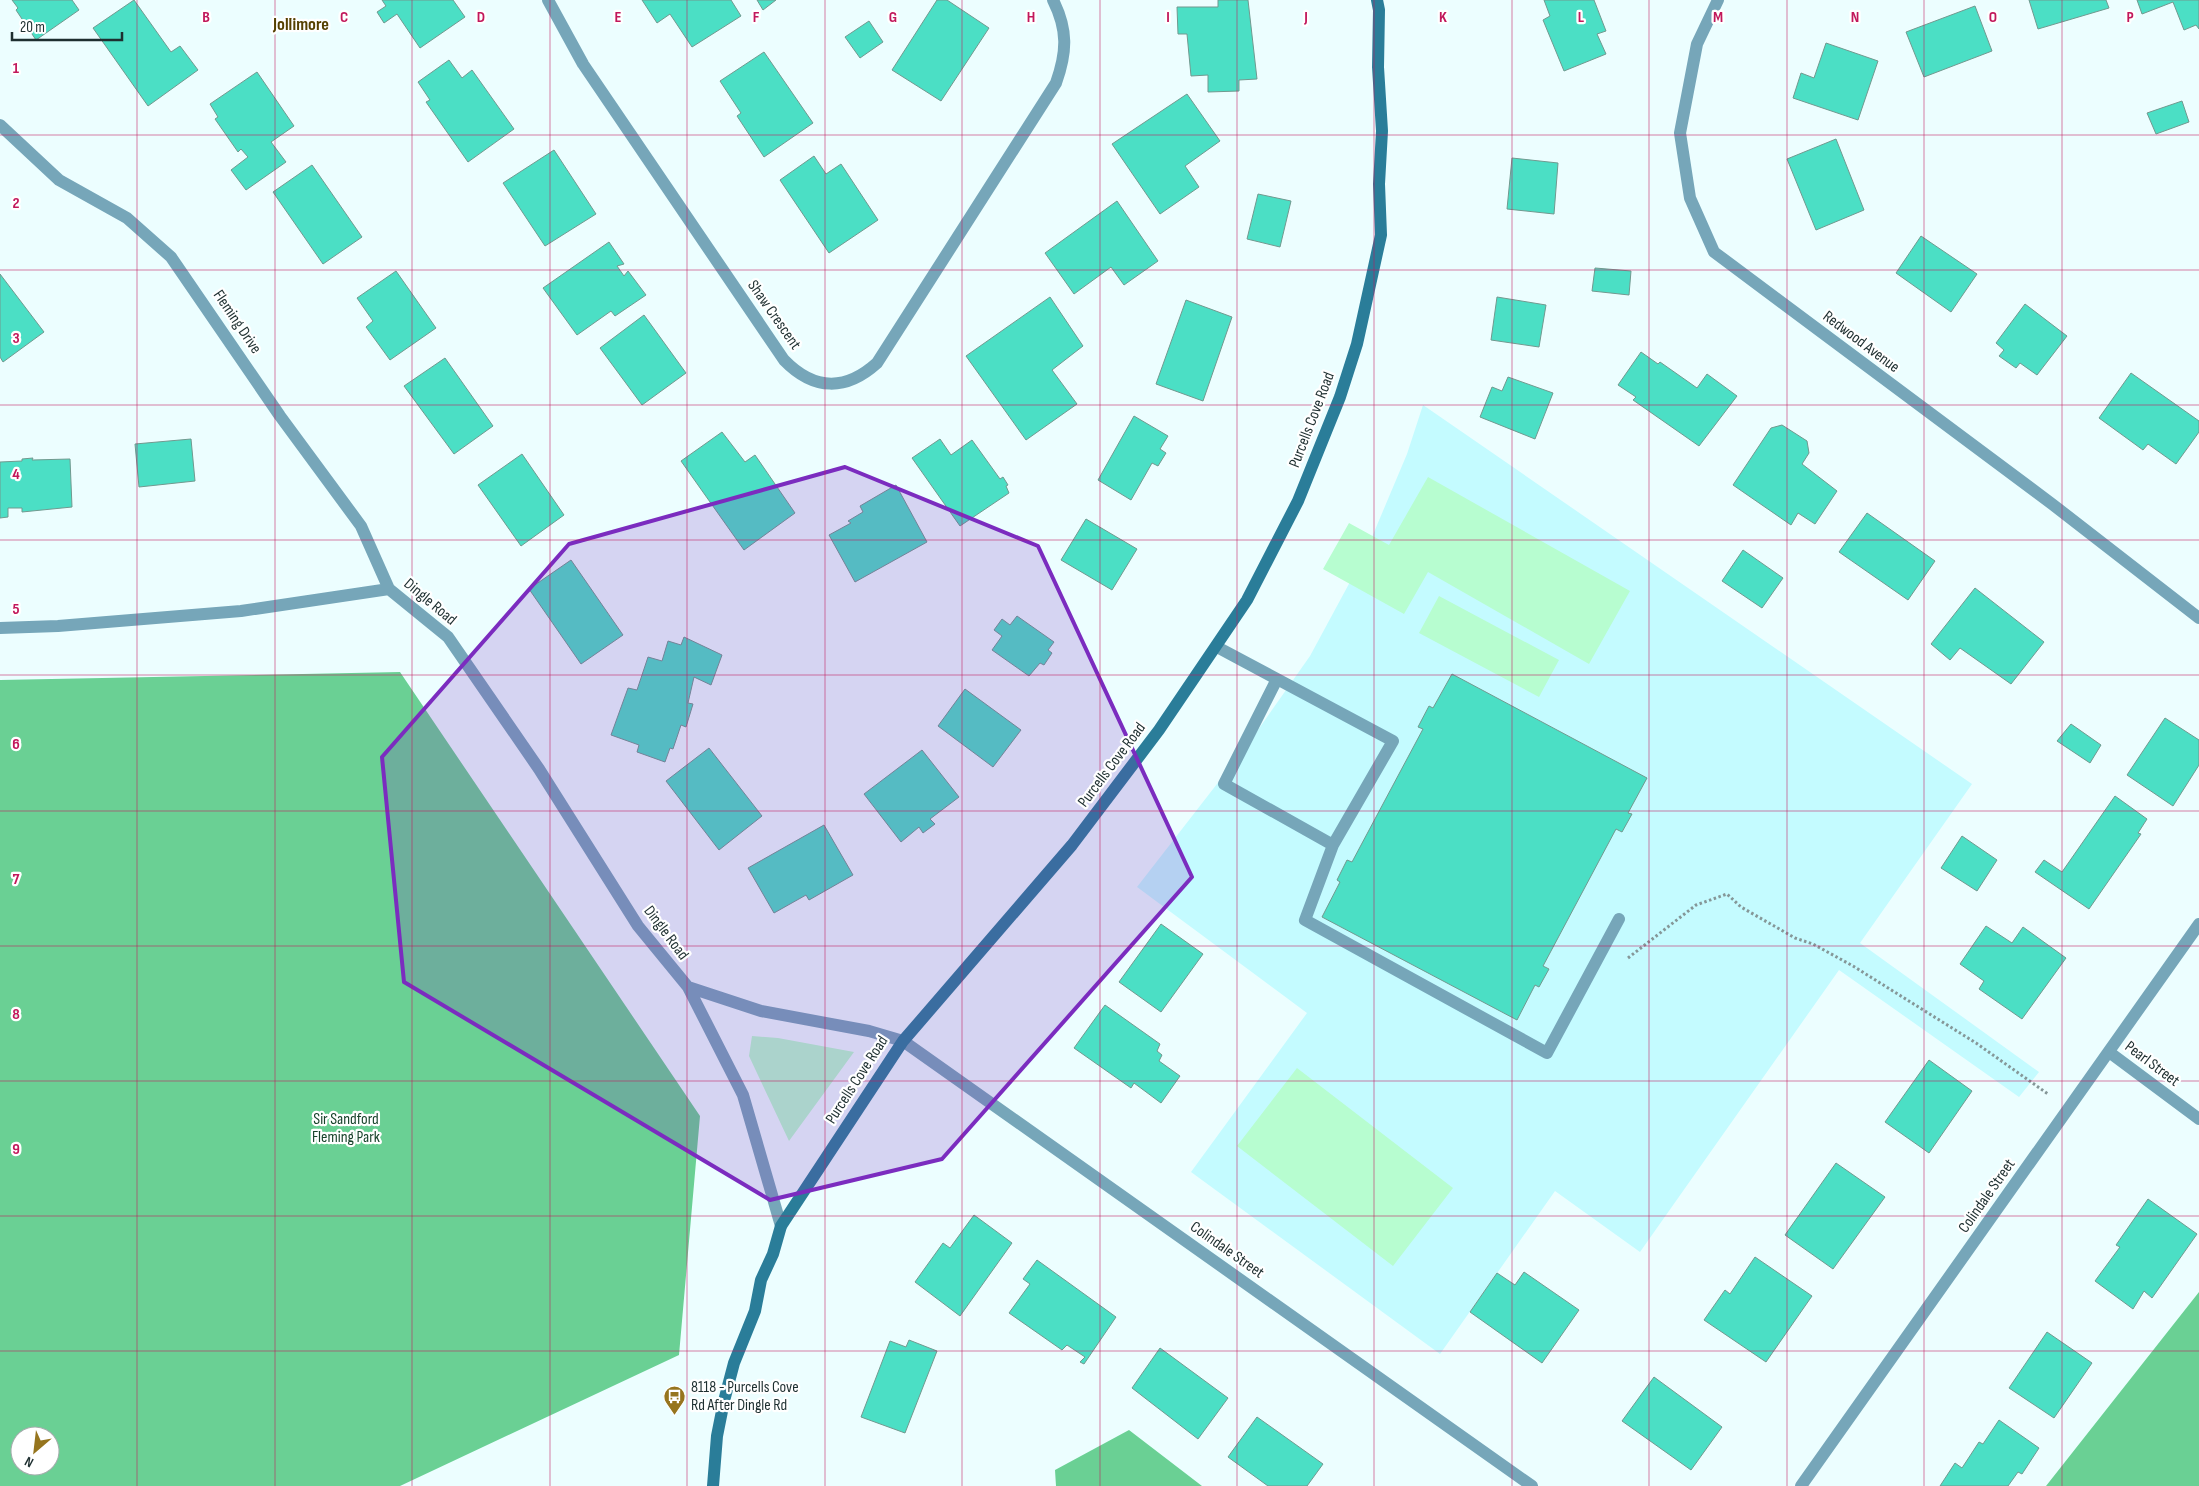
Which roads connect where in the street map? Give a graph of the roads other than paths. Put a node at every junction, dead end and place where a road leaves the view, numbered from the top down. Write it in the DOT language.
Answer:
graph roads {
  1 [pos="548,0"];
  2 [pos="1053,0"];
  3 [pos="1377,0"];
  4 [pos="1718,0"];
  5 [pos="0,125"];
  6 [pos="389,589"];
  7 [pos="2199,618"];
  8 [pos="0,628"];
  9 [pos="1217,647"];
  10 [pos="1277,679"];
  11 [pos="1333,845"];
  12 [pos="1619,919"];
  13 [pos="2199,924"];
  14 [pos="688,987"];
  15 [pos="903,1041"];
  16 [pos="2109,1052"];
  17 [pos="2199,1119"];
  18 [pos="780,1226"];
  19 [pos="713,1486"];
  20 [pos="1532,1486"];
  21 [pos="1801,1486"];
  1 -- 2 [label="street, Shaw Crescent"];
  3 -- 9 [label="main road, Purcells Cove Road"];
  4 -- 7 [label="street, Redwood Avenue"];
  5 -- 6 [label="street, Fleming Drive"];
  6 -- 8 [label="street, Dingle Road"];
  6 -- 14 [label="street, Dingle Road"];
  9 -- 10 [label="street"];
  9 -- 15 [label="main road, Purcells Cove Road"];
  10 -- 11 [label="street"];
  10 -- 11 [label="street"];
  11 -- 12 [label="street"];
  13 -- 16 [label="street, Colindale Street"];
  14 -- 15 [label="street"];
  14 -- 18 [label="street, Dingle Road"];
  15 -- 18 [label="main road, Purcells Cove Road"];
  15 -- 20 [label="street, Colindale Street"];
  16 -- 17 [label="street, Pearl Street"];
  16 -- 21 [label="street, Colindale Street"];
  18 -- 19 [label="main road, Purcells Cove Road"];
}
